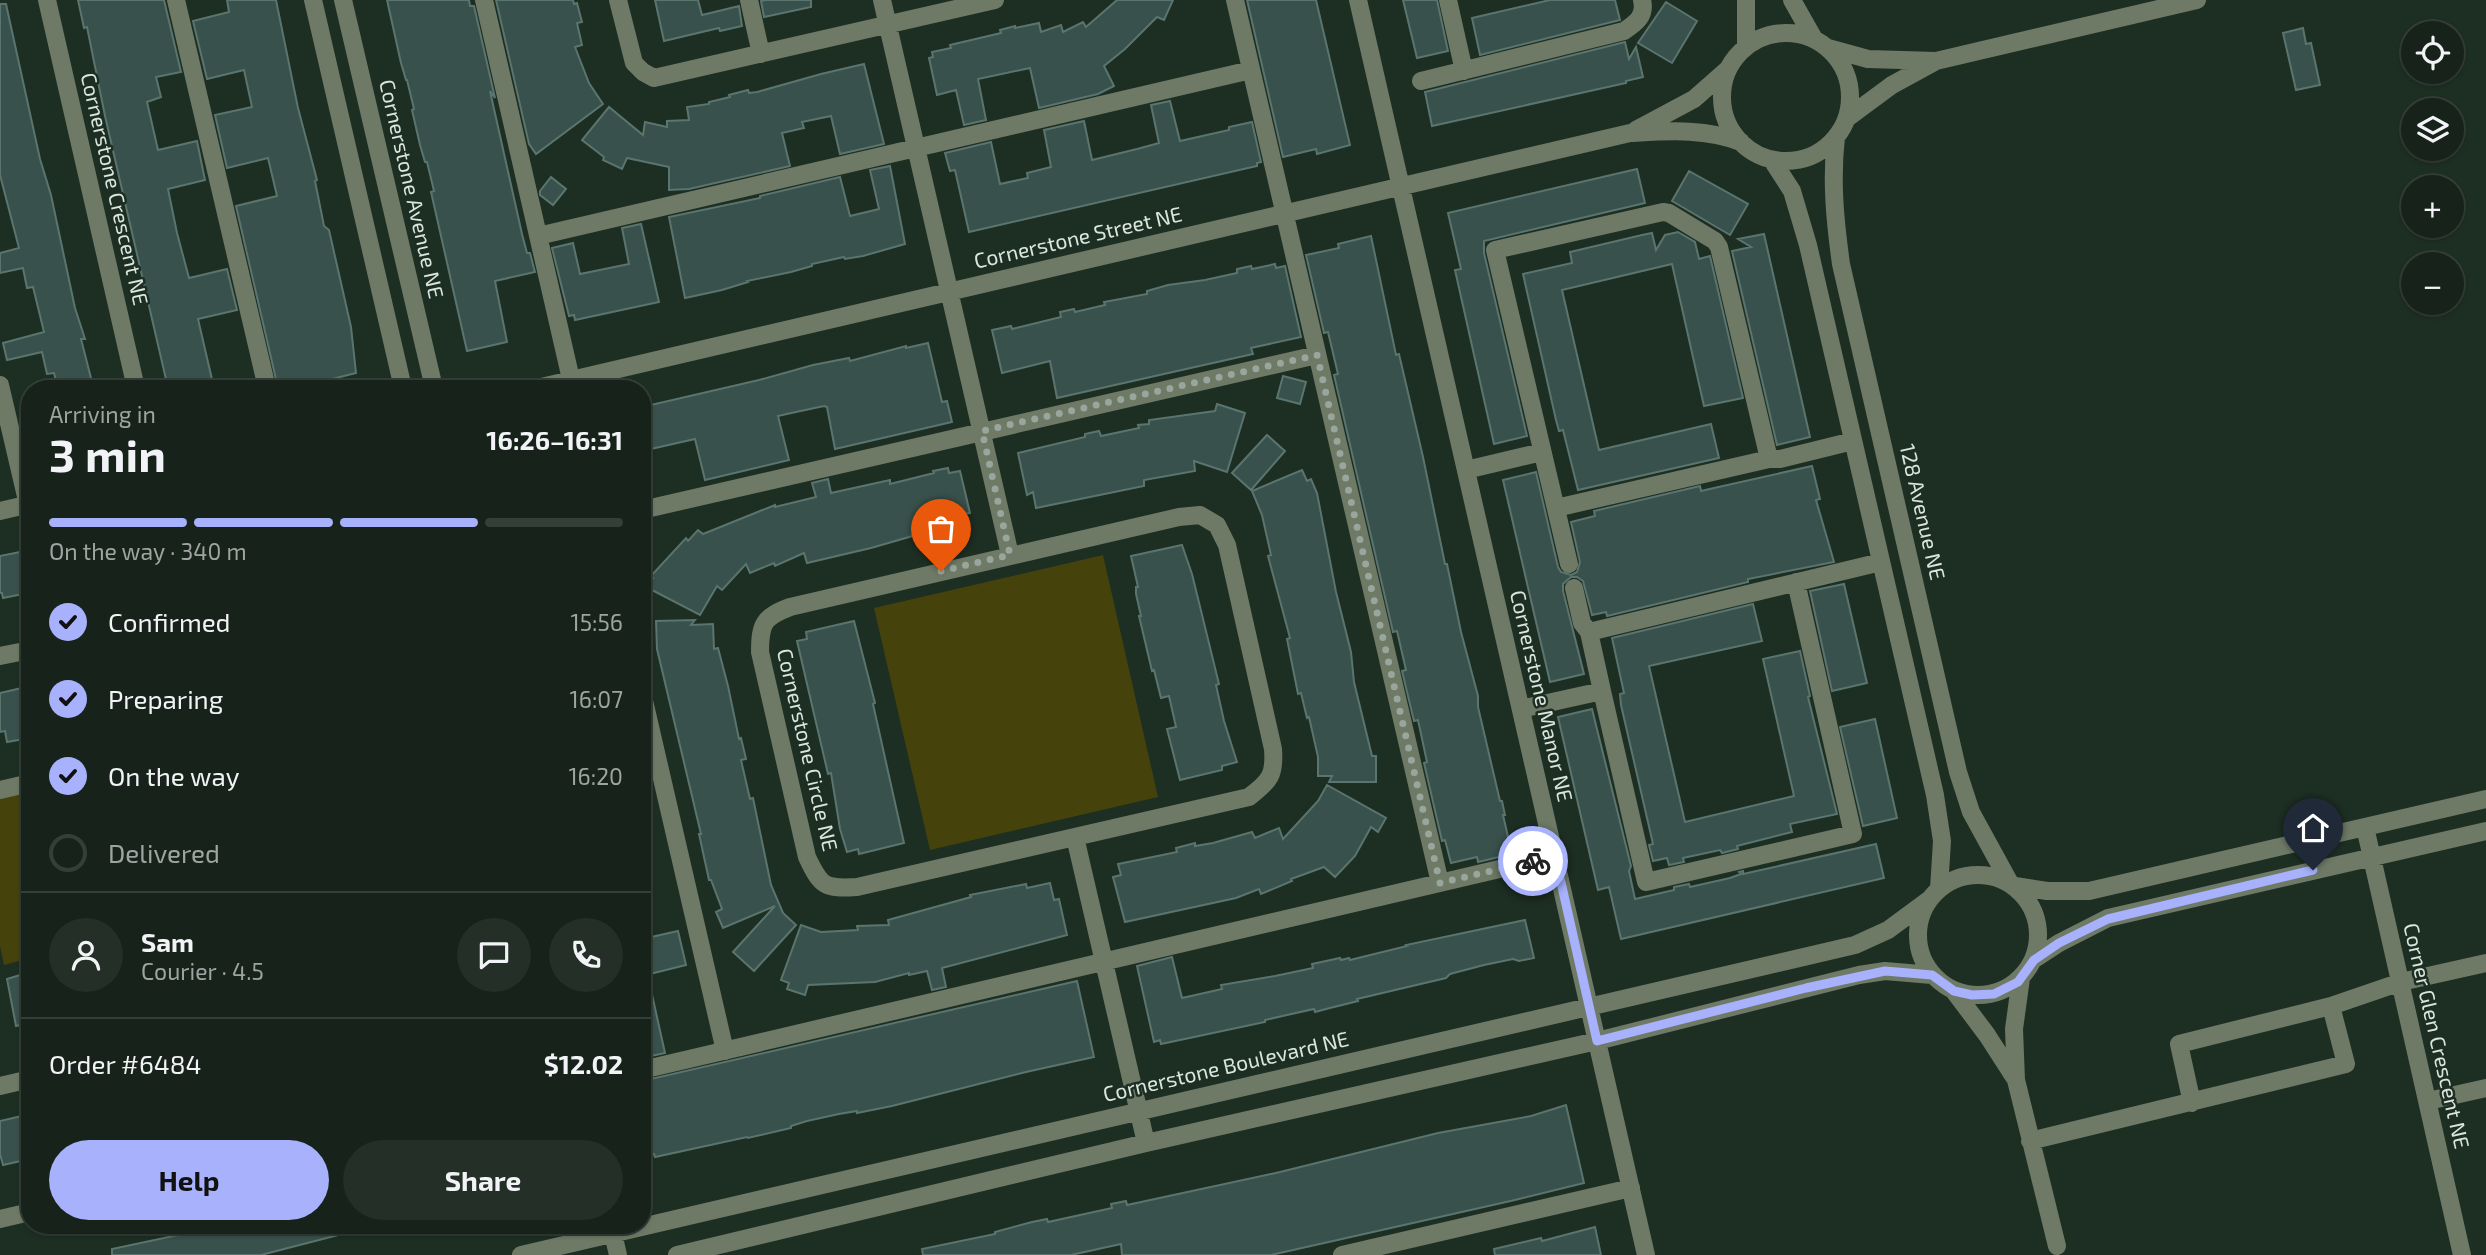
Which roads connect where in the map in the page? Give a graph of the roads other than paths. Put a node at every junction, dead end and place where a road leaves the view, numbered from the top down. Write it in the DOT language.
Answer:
graph roads {
  1 [pos="47,0"];
  2 [pos="176,0"];
  3 [pos="313,0"];
  4 [pos="343,0"];
  5 [pos="484,0"];
  6 [pos="618,0"];
  7 [pos="749,0"];
  8 [pos="882,0"];
  9 [pos="995,0"];
  10 [pos="1235,0"];
  11 [pos="1358,0"];
  12 [pos="1448,0"];
  13 [pos="1642,0"];
  14 [pos="1746,0"];
  15 [pos="1792,0"];
  16 [pos="2197,0"];
  17 [pos="888,25"];
  18 [pos="1820,43"];
  19 [pos="1746,47"];
  20 [pos="761,54"];
  21 [pos="1936,61"];
  22 [pos="1728,69"];
  23 [pos="1251,70"];
  24 [pos="1464,71"];
  25 [pos="1421,81"];
  26 [pos="1846,119"];
  27 [pos="1630,133"];
  28 [pos="1836,137"];
  29 [pos="1741,142"];
  30 [pos="916,149"];
  31 [pos="1772,160"];
  32 [pos="1400,187"];
  33 [pos="1284,214"];
  34 [pos="538,236"];
  35 [pos="949,291"];
  36 [pos="1317,355"];
  37 [pos="134,380"];
  38 [pos="265,380"];
  39 [pos="401,380"];
  40 [pos="431,380"];
  41 [pos="571,380"];
  42 [pos="588,380"];
  43 [pos="0,385"];
  44 [pos="982,431"];
  45 [pos="1853,442"];
  46 [pos="1542,452"];
  47 [pos="1769,459"];
  48 [pos="1465,470"];
  49 [pos="21,471"];
  50 [pos="21,506"];
  51 [pos="651,508"];
  52 [pos="1556,508"];
  53 [pos="0,511"];
  54 [pos="1010,555"];
  55 [pos="1881,562"];
  56 [pos="1569,564"];
  57 [pos="1797,582"];
  58 [pos="1574,588"];
  59 [pos="1590,632"];
  60 [pos="21,652"];
  61 [pos="0,656"];
  62 [pos="1602,691"];
  63 [pos="1521,709"];
  64 [pos="651,731"];
  65 [pos="21,785"];
  66 [pos="0,790"];
  67 [pos="2486,799"];
  68 [pos="2365,827"];
  69 [pos="2486,831"];
  70 [pos="1075,837"];
  71 [pos="1555,856"];
  72 [pos="2372,857"];
  73 [pos="1440,883"];
  74 [pos="2013,886"];
  75 [pos="1934,894"];
  76 [pos="2034,960"];
  77 [pos="1104,963"];
  78 [pos="2486,963"];
  79 [pos="1932,975"];
  80 [pos="2021,978"];
  81 [pos="2401,982"];
  82 [pos="1954,991"];
  83 [pos="2331,1006"];
  84 [pos="1590,1007"];
  85 [pos="1597,1041"];
  86 [pos="725,1051"];
  87 [pos="651,1068"];
  88 [pos="2016,1080"];
  89 [pos="21,1081"];
  90 [pos="0,1086"];
  91 [pos="2486,1088"];
  92 [pos="2428,1101"];
  93 [pos="2192,1103"];
  94 [pos="1139,1111"];
  95 [pos="2030,1140"];
  96 [pos="1146,1143"];
  97 [pos="1631,1188"];
  98 [pos="21,1214"];
  99 [pos="0,1219"];
  100 [pos="651,1220"];
  101 [pos="594,1234"];
  102 [pos="613,1234"];
  103 [pos="2057,1246"];
  104 [pos="521,1255"];
  105 [pos="618,1255"];
  106 [pos="677,1255"];
  107 [pos="1342,1255"];
  108 [pos="1646,1255"];
  109 [pos="2462,1255"];
  1 -- 37 [label="street, Cornerstone Crescent NE"];
  2 -- 38 [label="street"];
  3 -- 39 [label="street"];
  4 -- 40 [label="street, Cornerstone Avenue NE"];
  5 -- 34 [label="street"];
  6 -- 20 [label="street"];
  7 -- 20 [label="street"];
  8 -- 17 [label="street"];
  9 -- 17 [label="street"];
  10 -- 23 [label="street"];
  11 -- 32 [label="street, Cornerstone Manor NE"];
  12 -- 24 [label="street"];
  13 -- 24 [label="street"];
  14 -- 19 [label="street"];
  15 -- 18 [label="street"];
  16 -- 21 [label="street"];
  17 -- 20 [label="street"];
  17 -- 30 [label="street"];
  18 -- 19 [label="street"];
  18 -- 21 [label="street"];
  18 -- 26 [label="street"];
  19 -- 22 [label="street"];
  21 -- 26 [label="street"];
  22 -- 27 [label="street, Cornerstone Street NE"];
  22 -- 29 [label="street"];
  23 -- 30 [label="street"];
  23 -- 33 [label="street"];
  24 -- 25 [label="street"];
  26 -- 28 [label="street"];
  27 -- 29 [label="street, Cornerstone Street NE"];
  27 -- 32 [label="street, Cornerstone Street NE"];
  28 -- 31 [label="street"];
  28 -- 74 [label="street, 128 Avenue NE"];
  29 -- 31 [label="street"];
  30 -- 34 [label="street"];
  30 -- 35 [label="street"];
  31 -- 45 [label="street"];
  32 -- 33 [label="street, Cornerstone Street NE"];
  32 -- 48 [label="street, Cornerstone Manor NE"];
  33 -- 35 [label="street, Cornerstone Street NE"];
  33 -- 36 [label="street"];
  34 -- 41 [label="street"];
  35 -- 42 [label="street, Cornerstone Street NE"];
  35 -- 44 [label="street"];
  36 -- 44 [label="street"];
  36 -- 73 [label="street"];
  43 -- 49 [label="street"];
  44 -- 51 [label="street"];
  44 -- 54 [label="street"];
  45 -- 47 [label="street"];
  45 -- 55 [label="street"];
  46 -- 47 [label="street"];
  46 -- 48 [label="street"];
  46 -- 52 [label="street"];
  47 -- 52 [label="street"];
  48 -- 63 [label="street, Cornerstone Manor NE"];
  50 -- 53 [label="street"];
  52 -- 56 [label="street"];
  54 -- 70 [label="street, Cornerstone Circle NE"];
  54 -- 70 [label="street, Cornerstone Circle NE"];
  55 -- 57 [label="street"];
  55 -- 75 [label="street"];
  57 -- 59 [label="street"];
  57 -- 62 [label="street"];
  58 -- 59 [label="street"];
  59 -- 62 [label="street"];
  60 -- 61 [label="street"];
  62 -- 63 [label="street"];
  63 -- 71 [label="street, Cornerstone Manor NE"];
  64 -- 86 [label="street"];
  65 -- 66 [label="street"];
  67 -- 68 [label="street"];
  68 -- 72 [label="street, Corner Glen Crescent NE"];
  68 -- 74 [label="street"];
  69 -- 72 [label="street"];
  70 -- 77 [label="street"];
  71 -- 73 [label="street"];
  71 -- 84 [label="street, Cornerstone Manor NE"];
  72 -- 76 [label="street"];
  72 -- 81 [label="street, Corner Glen Crescent NE"];
  73 -- 77 [label="street"];
  74 -- 75 [label="street"];
  74 -- 76 [label="street"];
  75 -- 79 [label="street"];
  75 -- 84 [label="street, Cornerstone Boulevard NE"];
  76 -- 80 [label="street"];
  77 -- 86 [label="street"];
  77 -- 94 [label="street"];
  78 -- 81 [label="street"];
  79 -- 82 [label="street"];
  79 -- 85 [label="street"];
  80 -- 82 [label="street"];
  80 -- 88 [label="street"];
  81 -- 83 [label="street"];
  81 -- 92 [label="street, Corner Glen Crescent NE"];
  82 -- 88 [label="street"];
  83 -- 93 [label="street"];
  83 -- 93 [label="street"];
  84 -- 85 [label="street, Cornerstone Manor NE"];
  84 -- 94 [label="street, Cornerstone Boulevard NE"];
  85 -- 96 [label="street"];
  85 -- 97 [label="street, Cornerstone Manor NE"];
  86 -- 87 [label="street"];
  88 -- 95 [label="street"];
  89 -- 90 [label="street"];
  91 -- 92 [label="street"];
  92 -- 109 [label="street, Corner Glen Crescent NE"];
  93 -- 95 [label="street"];
  94 -- 96 [label="street"];
  94 -- 100 [label="street, Cornerstone Boulevard NE"];
  95 -- 103 [label="street"];
  96 -- 106 [label="street"];
  97 -- 107 [label="street"];
  97 -- 108 [label="street, Cornerstone Manor NE"];
  98 -- 99 [label="street"];
  101 -- 104 [label="street, Cornerstone Boulevard NE"];
  102 -- 105 [label="street"];
}
